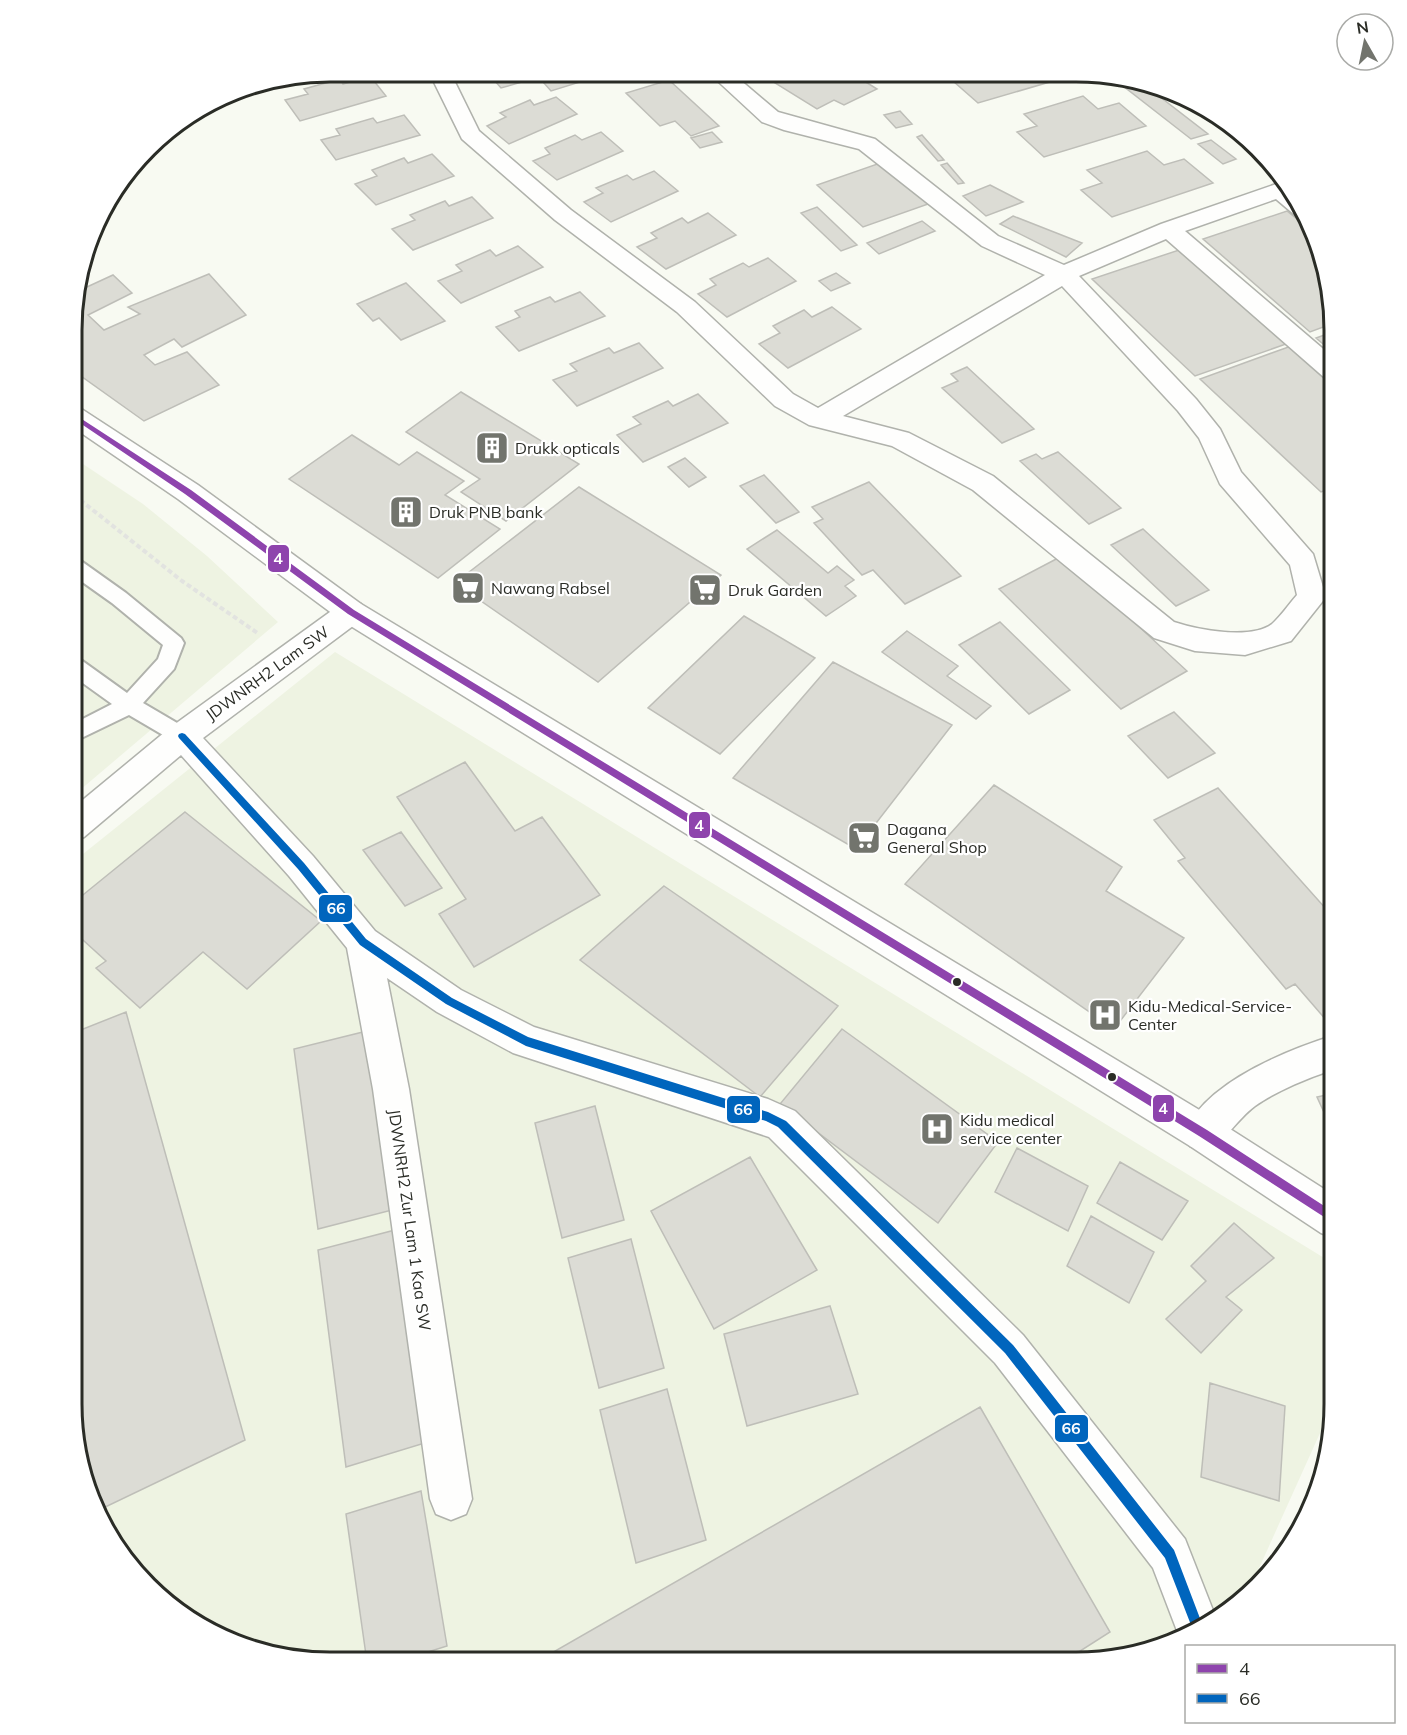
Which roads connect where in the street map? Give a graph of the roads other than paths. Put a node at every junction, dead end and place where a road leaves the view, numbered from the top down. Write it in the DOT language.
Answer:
graph roads {
  1 [pos="444,82"];
  2 [pos="729,82"];
  3 [pos="1281,190"];
  4 [pos="1169,229"];
  5 [pos="1065,274"];
  6 [pos="1324,363"];
  7 [pos="818,419"];
  8 [pos="82,421"];
  9 [pos="82,572"];
  10 [pos="351,612"];
  11 [pos="82,672"];
  12 [pos="129,705"];
  13 [pos="82,729"];
  14 [pos="182,736"];
  15 [pos="82,819"];
  16 [pos="363,942"];
  17 [pos="1324,1056"];
  18 [pos="1203,1133"];
  19 [pos="1324,1212"];
  20 [pos="451,1499"];
  21 [pos="1195,1621"];
  1 -- 7 [label="street"];
  2 -- 5 [label="street"];
  3 -- 4 [label="street"];
  4 -- 5 [label="street"];
  4 -- 6 [label="street"];
  5 -- 7 [label="street"];
  5 -- 7 [label="street"];
  8 -- 10 [label="street"];
  9 -- 12 [label="lane"];
  10 -- 14 [label="street, JDWNRH2 Lam SW"];
  10 -- 18 [label="street"];
  11 -- 12 [label="lane"];
  12 -- 13 [label="lane"];
  12 -- 14 [label="lane"];
  14 -- 15 [label="street, JDWNRH2 Lam SW"];
  14 -- 16 [label="street"];
  16 -- 20 [label="street, JDWNRH2 Zur Lam 1 Kaa SW"];
  16 -- 21 [label="street"];
  17 -- 18 [label="street"];
  18 -- 19 [label="street"];
}
